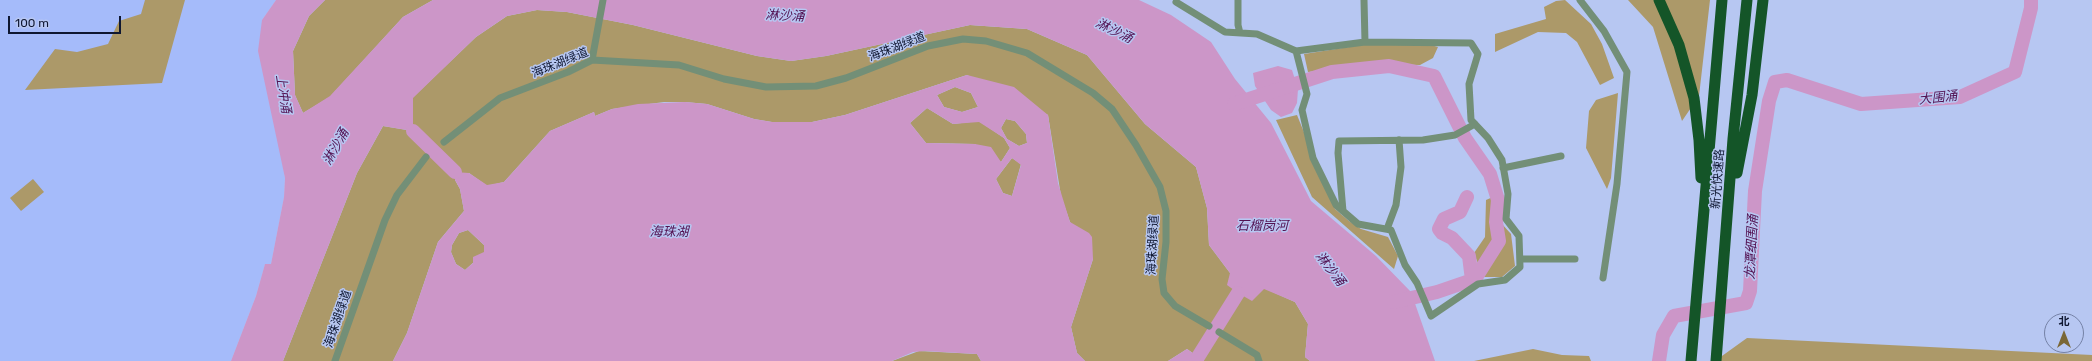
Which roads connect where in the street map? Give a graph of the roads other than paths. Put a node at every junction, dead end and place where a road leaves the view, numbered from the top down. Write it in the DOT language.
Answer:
graph roads {
  1 [pos="603,0"];
  2 [pos="1238,0"];
  3 [pos="1364,0"];
  4 [pos="1580,0"];
  5 [pos="1658,0"];
  6 [pos="1722,0"];
  7 [pos="1747,0"];
  8 [pos="1763,0"];
  9 [pos="1176,2"];
  10 [pos="1240,33"];
  11 [pos="1365,42"];
  12 [pos="1296,51"];
  13 [pos="592,60"];
  14 [pos="1475,124"];
  15 [pos="1399,140"];
  16 [pos="444,142"];
  17 [pos="426,156"];
  18 [pos="1561,156"];
  19 [pos="1503,168"];
  20 [pos="1343,211"];
  21 [pos="1703,220"];
  22 [pos="1727,227"];
  23 [pos="1387,229"];
  24 [pos="1520,259"];
  25 [pos="1575,259"];
  26 [pos="1603,278"];
  27 [pos="1209,326"];
  28 [pos="1219,332"];
  29 [pos="335,361"];
  30 [pos="1259,361"];
  31 [pos="1691,361"];
  32 [pos="1716,361"];
  1 -- 13 [label="street"];
  2 -- 10 [label="street"];
  3 -- 11 [label="street"];
  4 -- 26 [label="street"];
  5 -- 21 [label="highway"];
  6 -- 21 [label="highway, 新光快速路"];
  7 -- 22 [label="highway, 新光快速路"];
  8 -- 22 [label="highway"];
  9 -- 10 [label="street"];
  10 -- 12 [label="street"];
  11 -- 12 [label="street"];
  11 -- 14 [label="street"];
  12 -- 20 [label="street"];
  13 -- 16 [label="street, 海珠湖绿道"];
  13 -- 27 [label="street, 海珠湖绿道"];
  14 -- 15 [label="street"];
  14 -- 19 [label="street"];
  15 -- 20 [label="street"];
  15 -- 23 [label="street"];
  17 -- 29 [label="street, 海珠湖绿道"];
  18 -- 19 [label="street"];
  19 -- 24 [label="street"];
  20 -- 23 [label="street"];
  21 -- 31 [label="highway, 新光快速路"];
  22 -- 32 [label="highway, 新光快速路"];
  23 -- 24 [label="street"];
  24 -- 25 [label="street"];
  28 -- 30 [label="street"];
}
